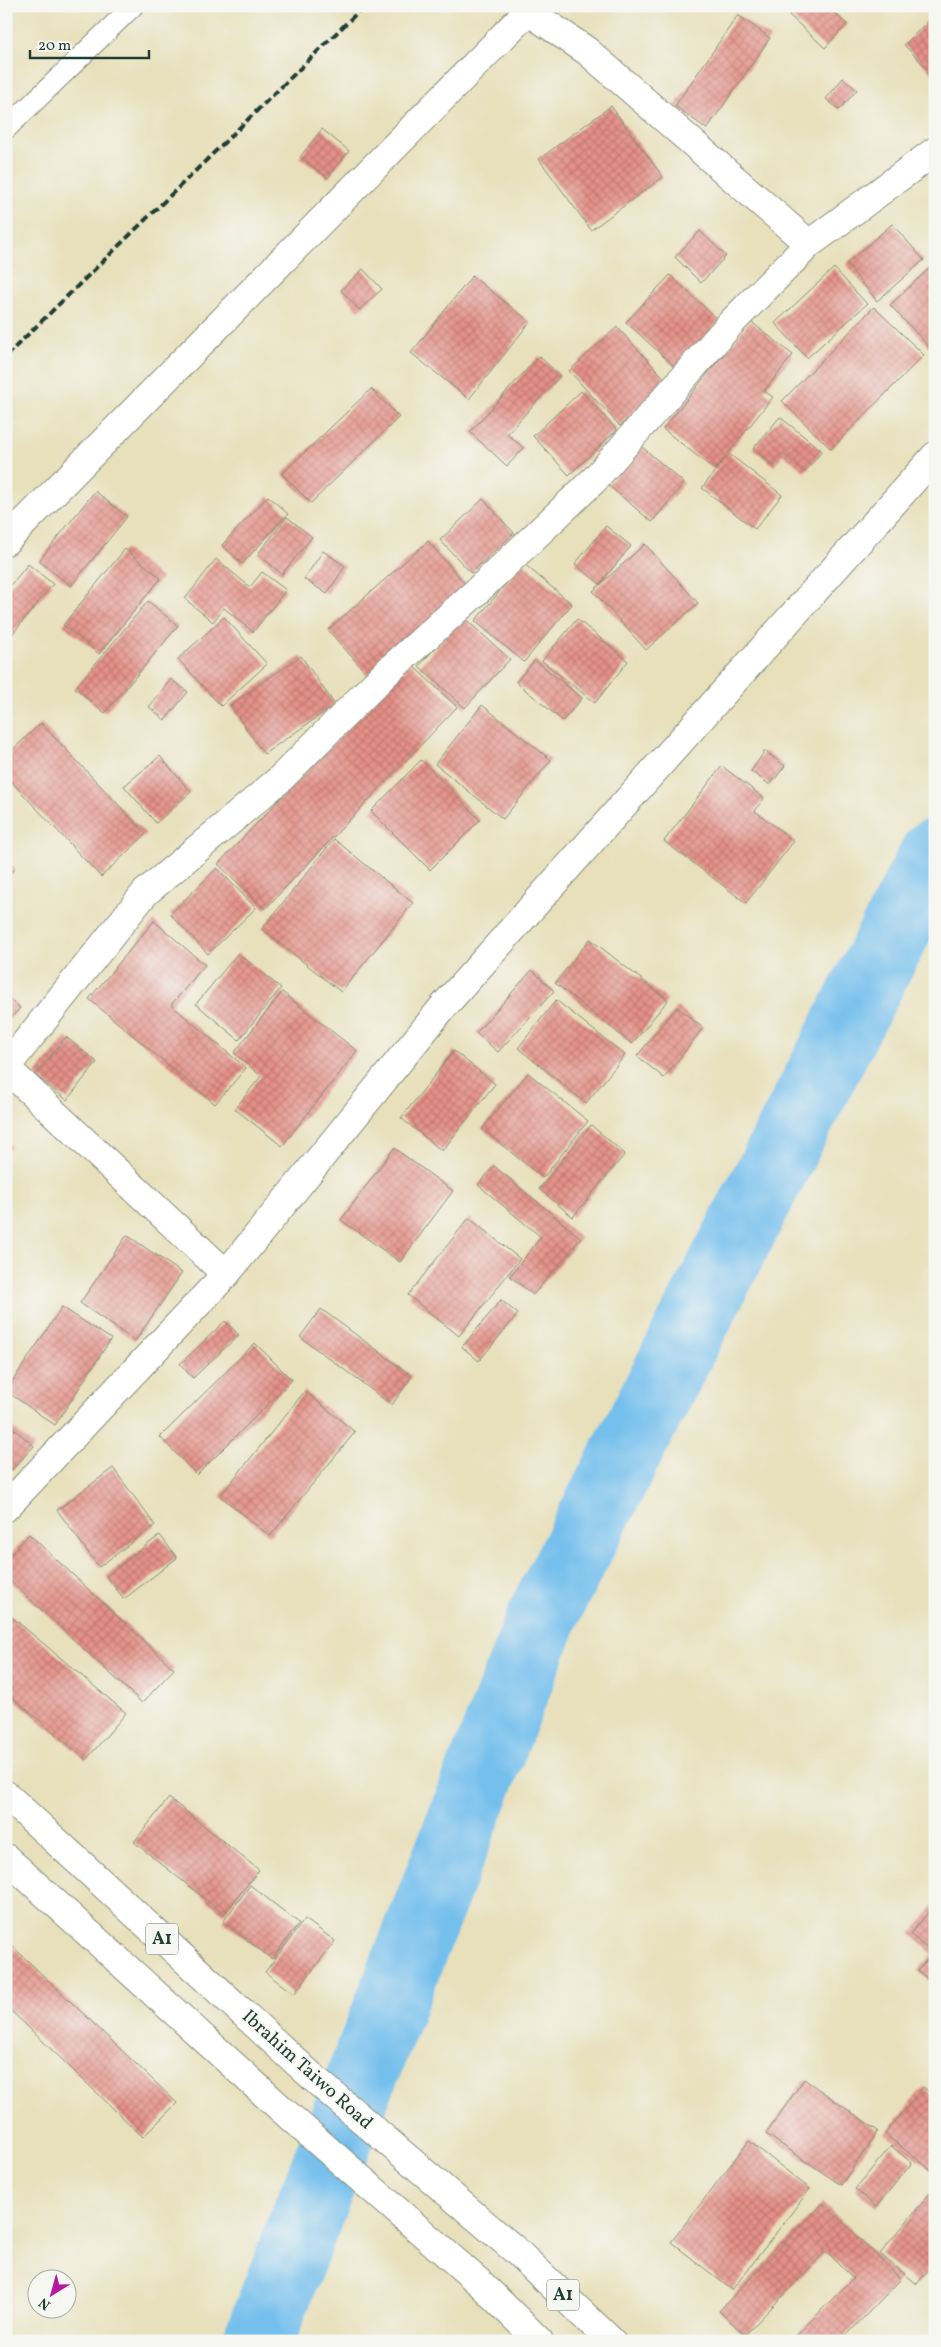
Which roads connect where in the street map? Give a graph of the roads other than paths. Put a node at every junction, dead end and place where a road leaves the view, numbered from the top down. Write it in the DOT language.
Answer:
graph roads {
  1 [pos="133,6"];
  2 [pos="532,9"];
  3 [pos="6,129"];
  4 [pos="935,151"];
  5 [pos="809,244"];
  6 [pos="935,456"];
  7 [pos="6,541"];
  8 [pos="6,1068"];
  9 [pos="226,1274"];
  10 [pos="6,1507"];
  11 [pos="6,1795"];
  12 [pos="6,1858"];
  13 [pos="539,2341"];
  14 [pos="611,2341"];
  1 -- 3 [label="lane"];
  2 -- 5 [label="main road"];
  2 -- 7 [label="main road"];
  4 -- 5 [label="main road"];
  5 -- 8 [label="main road"];
  6 -- 9 [label="main road"];
  8 -- 9 [label="main road"];
  9 -- 10 [label="main road"];
  11 -- 14 [label="main road, Ibrahim Taiwo Road / A1"];
  12 -- 13 [label="main road, A1"];
}
